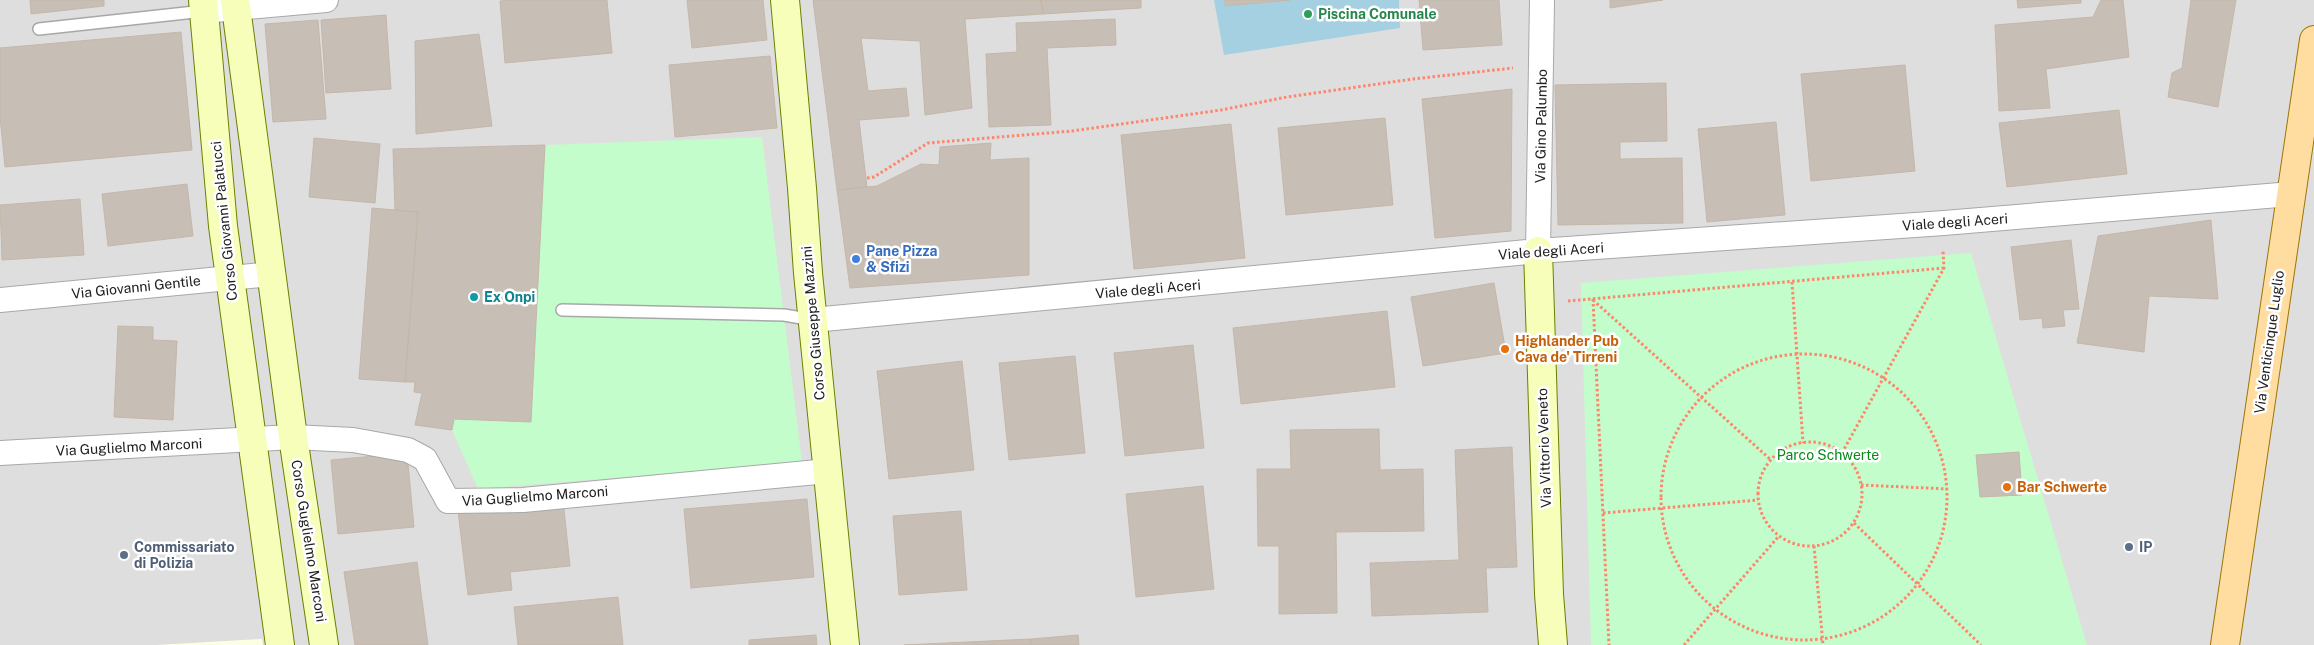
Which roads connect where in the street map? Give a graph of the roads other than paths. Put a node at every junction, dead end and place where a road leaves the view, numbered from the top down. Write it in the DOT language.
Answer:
graph roads {
  1 [pos="326,0"];
  2 [pos="784,0"];
  3 [pos="1542,0"];
  4 [pos="236,4"];
  5 [pos="204,6"];
  6 [pos="39,29"];
  7 [pos="2314,40"];
  8 [pos="2291,194"];
  9 [pos="1538,251"];
  10 [pos="272,274"];
  11 [pos="229,278"];
  12 [pos="0,300"];
  13 [pos="562,310"];
  14 [pos="813,320"];
  15 [pos="293,437"];
  16 [pos="252,441"];
  17 [pos="0,452"];
  18 [pos="828,471"];
  19 [pos="280,645"];
  20 [pos="324,645"];
  21 [pos="845,645"];
  22 [pos="1553,645"];
  23 [pos="2225,645"];
  1 -- 4 [label="street"];
  2 -- 14 [label="street, Corso Giuseppe Mazzini"];
  3 -- 9 [label="street, Via Gino Palumbo"];
  4 -- 5 [label="street"];
  4 -- 10 [label="street"];
  5 -- 6 [label="lane"];
  5 -- 11 [label="street, Corso Giovanni Palatucci"];
  7 -- 8 [label="main road, Via Venticinque Luglio"];
  8 -- 9 [label="street, Viale degli Aceri"];
  8 -- 23 [label="main road, Via Venticinque Luglio"];
  9 -- 14 [label="street, Viale degli Aceri"];
  9 -- 22 [label="street, Via Vittorio Veneto"];
  10 -- 11 [label="street, Via Giovanni Gentile"];
  10 -- 15 [label="street"];
  11 -- 12 [label="street, Via Giovanni Gentile"];
  11 -- 16 [label="street, Corso Giovanni Palatucci"];
  13 -- 14 [label="lane"];
  14 -- 18 [label="street, Corso Giuseppe Mazzini"];
  15 -- 16 [label="street, Via Guglielmo Marconi"];
  15 -- 18 [label="street, Via Guglielmo Marconi"];
  15 -- 20 [label="street, Corso Guglielmo Marconi"];
  16 -- 17 [label="street, Via Guglielmo Marconi"];
  16 -- 19 [label="street"];
  18 -- 21 [label="street, Corso Giuseppe Mazzini"];
}
